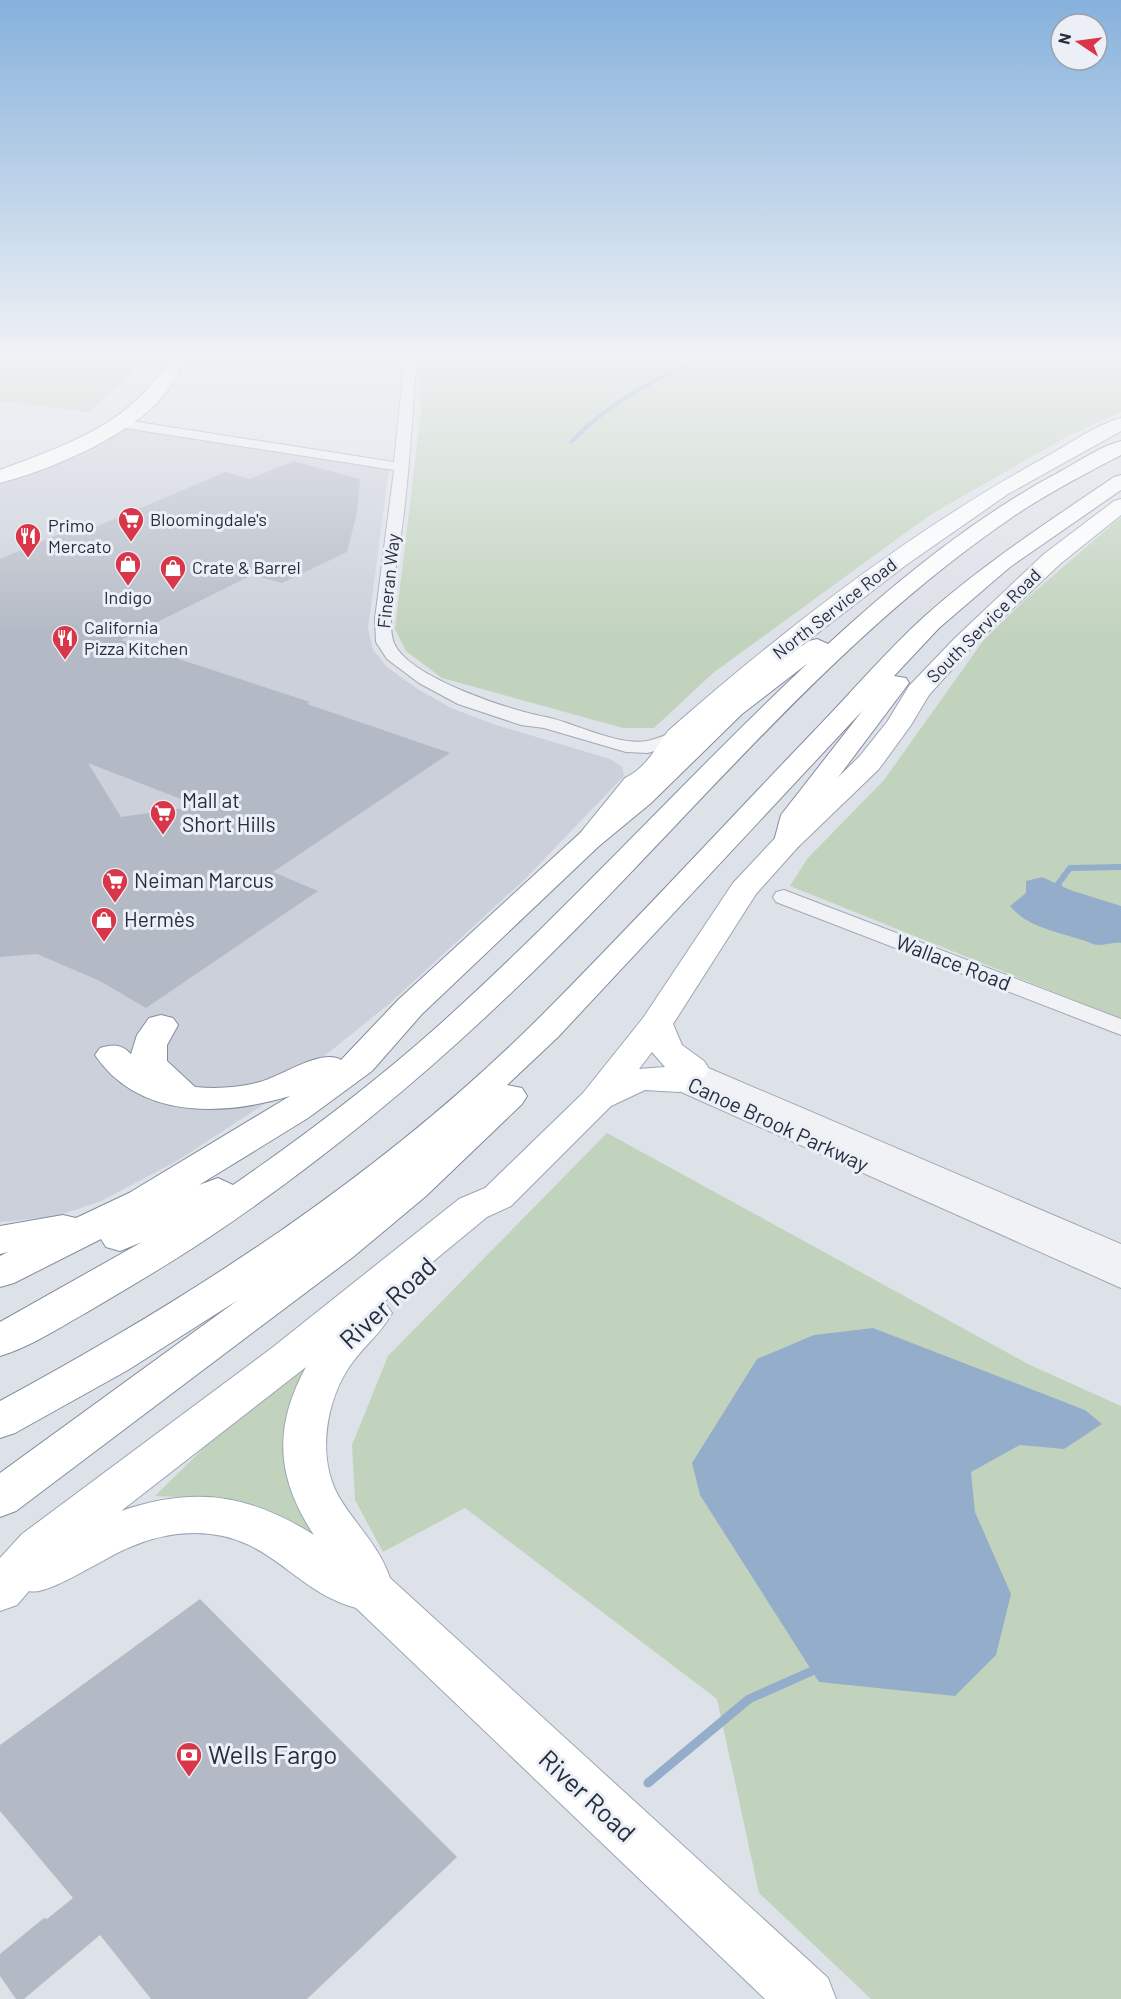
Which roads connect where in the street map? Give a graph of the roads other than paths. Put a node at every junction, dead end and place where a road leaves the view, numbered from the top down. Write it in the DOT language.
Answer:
graph roads {
  1 [pos="31,447"];
  2 [pos="72,447"];
  3 [pos="288,447"];
  4 [pos="403,447"];
  5 [pos="1079,447"];
  6 [pos="1119,447"];
  7 [pos="0,461"];
  8 [pos="401,467"];
  9 [pos="0,477"];
  10 [pos="1121,481"];
  11 [pos="1121,505"];
  12 [pos="956,601"];
  13 [pos="891,602"];
  14 [pos="528,721"];
  15 [pos="677,737"];
  16 [pos="635,784"];
  17 [pos="589,840"];
  18 [pos="788,841"];
  19 [pos="784,897"];
  20 [pos="648,919"];
  21 [pos="410,1007"];
  22 [pos="161,1024"];
  23 [pos="656,1024"];
  24 [pos="1121,1028"];
  25 [pos="112,1055"];
  26 [pos="686,1075"];
  27 [pos="195,1097"];
  28 [pos="596,1101"];
  29 [pos="302,1154"];
  30 [pos="498,1197"];
  31 [pos="142,1202"];
  32 [pos="0,1240"];
  33 [pos="1121,1257"];
  34 [pos="0,1273"];
  35 [pos="1121,1278"];
  36 [pos="0,1296"];
  37 [pos="0,1341"];
  38 [pos="0,1421"];
  39 [pos="0,1498"];
  40 [pos="370,1590"];
  41 [pos="0,1591"];
  42 [pos="797,1992"];
  1 -- 7 [label="main road"];
  2 -- 9 [label="main road"];
  3 -- 8 [label="street"];
  4 -- 8 [label="street, Fineran Way"];
  5 -- 15 [label="main road, North Service Road"];
  6 -- 13 [label="main road"];
  8 -- 14 [label="street, Fineran Way"];
  10 -- 12 [label="main road"];
  11 -- 18 [label="main road, South Service Road"];
  12 -- 18 [label="main road"];
  12 -- 20 [label="main road"];
  13 -- 17 [label="main road"];
  13 -- 29 [label="main road"];
  14 -- 15 [label="street, Fineran Way"];
  14 -- 16 [label="street, Fineran Way"];
  15 -- 16 [label="main road, North Service Road"];
  16 -- 17 [label="main road, North Service Road"];
  17 -- 21 [label="main road"];
  18 -- 23 [label="main road, South Service Road"];
  19 -- 24 [label="street, Wallace Road"];
  20 -- 38 [label="main road"];
  20 -- 39 [label="main road"];
  21 -- 27 [label="main road"];
  21 -- 31 [label="main road"];
  22 -- 27 [label="main road"];
  23 -- 26 [label="main road"];
  23 -- 28 [label="main road, South Service Road"];
  25 -- 27 [label="main road"];
  26 -- 28 [label="main road"];
  26 -- 33 [label="street, Canoe Brook Parkway"];
  26 -- 35 [label="street, Canoe Brook Parkway"];
  28 -- 30 [label="main road"];
  29 -- 36 [label="main road"];
  29 -- 37 [label="main road"];
  30 -- 40 [label="main road, River Road"];
  30 -- 41 [label="main road"];
  31 -- 32 [label="main road"];
  31 -- 34 [label="main road"];
  40 -- 41 [label="main road, River Road"];
  40 -- 42 [label="main road, River Road"];
}
